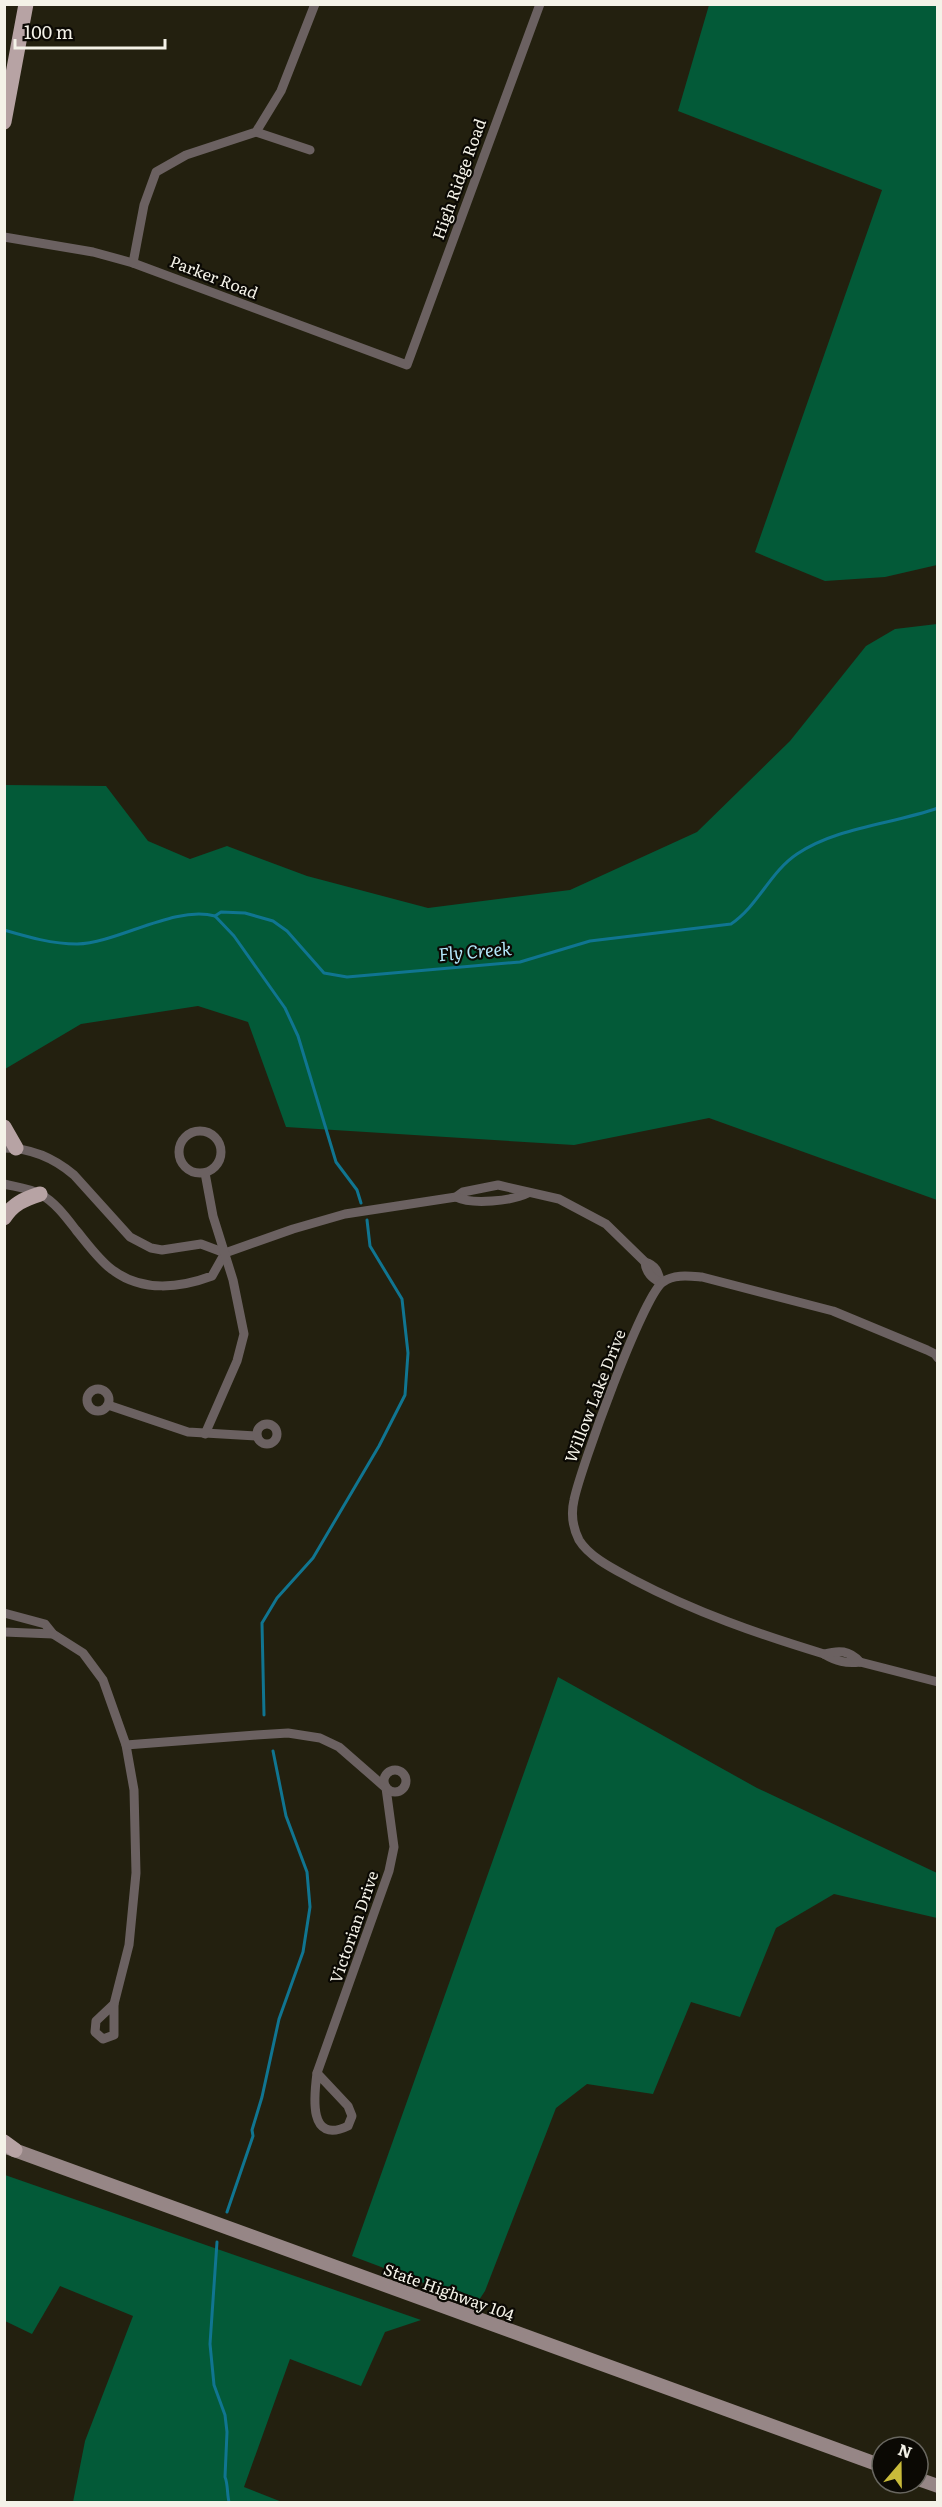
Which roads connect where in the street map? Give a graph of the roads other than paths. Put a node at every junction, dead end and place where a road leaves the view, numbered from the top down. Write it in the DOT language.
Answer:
graph roads {
  1 [pos="26,4"];
  2 [pos="315,4"];
  3 [pos="540,4"];
  4 [pos="4,122"];
  5 [pos="256,132"];
  6 [pos="310,150"];
  7 [pos="4,237"];
  8 [pos="133,263"];
  9 [pos="407,365"];
  10 [pos="4,1127"];
  11 [pos="10,1148"];
  12 [pos="205,1173"];
  13 [pos="4,1184"];
  14 [pos="528,1193"];
  15 [pos="40,1194"];
  16 [pos="456,1197"];
  17 [pos="4,1218"];
  18 [pos="225,1253"];
  19 [pos="661,1283"];
  20 [pos="937,1356"];
  21 [pos="108,1405"];
  22 [pos="205,1434"];
  23 [pos="257,1436"];
  24 [pos="4,1613"];
  25 [pos="4,1632"];
  26 [pos="53,1634"];
  27 [pos="938,1682"];
  28 [pos="126,1745"];
  29 [pos="114,2004"];
  30 [pos="317,2073"];
  31 [pos="7,2147"];
  32 [pos="870,2462"];
  1 -- 4 [label="main road"];
  2 -- 5 [label="street"];
  3 -- 9 [label="street, High Ridge Road"];
  5 -- 6 [label="street"];
  5 -- 8 [label="street"];
  7 -- 8 [label="street, Parker Road"];
  8 -- 9 [label="street, Parker Road"];
  10 -- 11 [label="main road"];
  11 -- 18 [label="street"];
  12 -- 12 [label="street"];
  12 -- 18 [label="street"];
  13 -- 15 [label="street"];
  14 -- 16 [label="street"];
  14 -- 16 [label="street"];
  14 -- 19 [label="street"];
  15 -- 17 [label="main road"];
  15 -- 18 [label="street"];
  16 -- 18 [label="street"];
  18 -- 22 [label="street"];
  19 -- 20 [label="street"];
  19 -- 27 [label="street, Willow Lake Drive"];
  21 -- 22 [label="street"];
  22 -- 23 [label="street"];
  24 -- 26 [label="street"];
  25 -- 26 [label="street"];
  26 -- 28 [label="street"];
  28 -- 29 [label="street"];
  28 -- 30 [label="street, Victorian Drive"];
  30 -- 30 [label="street, Victorian Drive"];
  31 -- 32 [label="main road, State Highway 104"];
}
